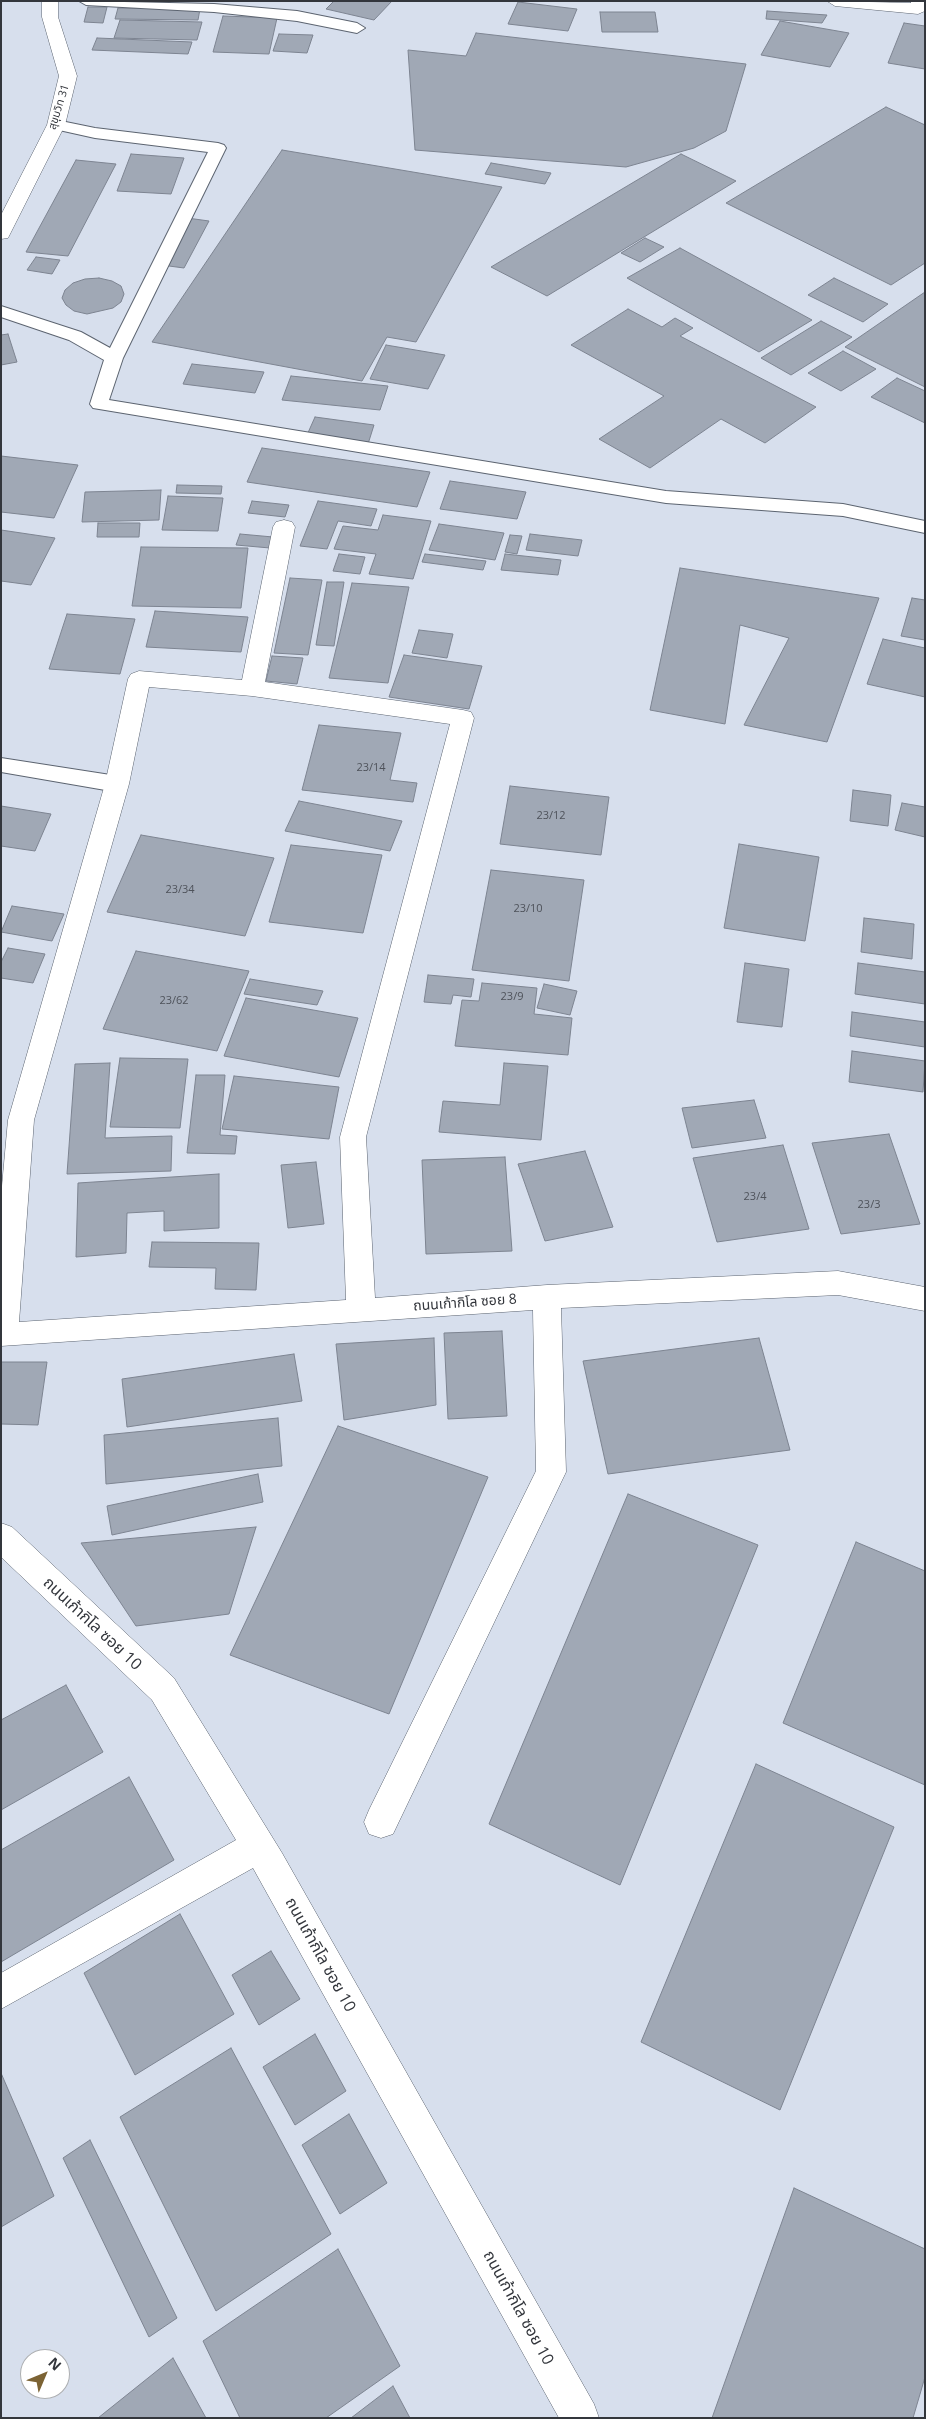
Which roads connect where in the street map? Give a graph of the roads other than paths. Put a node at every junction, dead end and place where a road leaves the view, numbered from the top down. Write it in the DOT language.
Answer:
graph roads {
  1 [pos="50,1"];
  2 [pos="86,1"];
  3 [pos="834,1"];
  4 [pos="918,5"];
  5 [pos="357,28"];
  6 [pos="56,125"];
  7 [pos="1,234"];
  8 [pos="1,311"];
  9 [pos="114,358"];
  10 [pos="284,527"];
  11 [pos="925,527"];
  12 [pos="252,688"];
  13 [pos="1,765"];
  14 [pos="117,784"];
  15 [pos="547,1297"];
  16 [pos="925,1298"];
  17 [pos="361,1311"];
  18 [pos="1,1537"];
  19 [pos="380,1822"];
  20 [pos="259,1846"];
  21 [pos="1,1992"];
  22 [pos="580,2418"];
  1 -- 6 [label="street, สุขุมวิท 31"];
  2 -- 5 [label="lane"];
  3 -- 4 [label="street"];
  6 -- 7 [label="street, สุขุมวิท 31"];
  6 -- 9 [label="lane"];
  8 -- 9 [label="lane"];
  9 -- 11 [label="lane"];
  10 -- 12 [label="street"];
  12 -- 14 [label="street"];
  12 -- 17 [label="street"];
  13 -- 14 [label="lane"];
  14 -- 17 [label="street, ถนนเก้ากิโล ซอย 8"];
  15 -- 16 [label="street, ถนนเก้ากิโล ซอย 8"];
  15 -- 17 [label="street, ถนนเก้ากิโล ซอย 8"];
  15 -- 19 [label="street"];
  18 -- 20 [label="street, ถนนเก้ากิโล ซอย 10"];
  20 -- 21 [label="street"];
  20 -- 22 [label="street, ถนนเก้ากิโล ซอย 10"];
}
